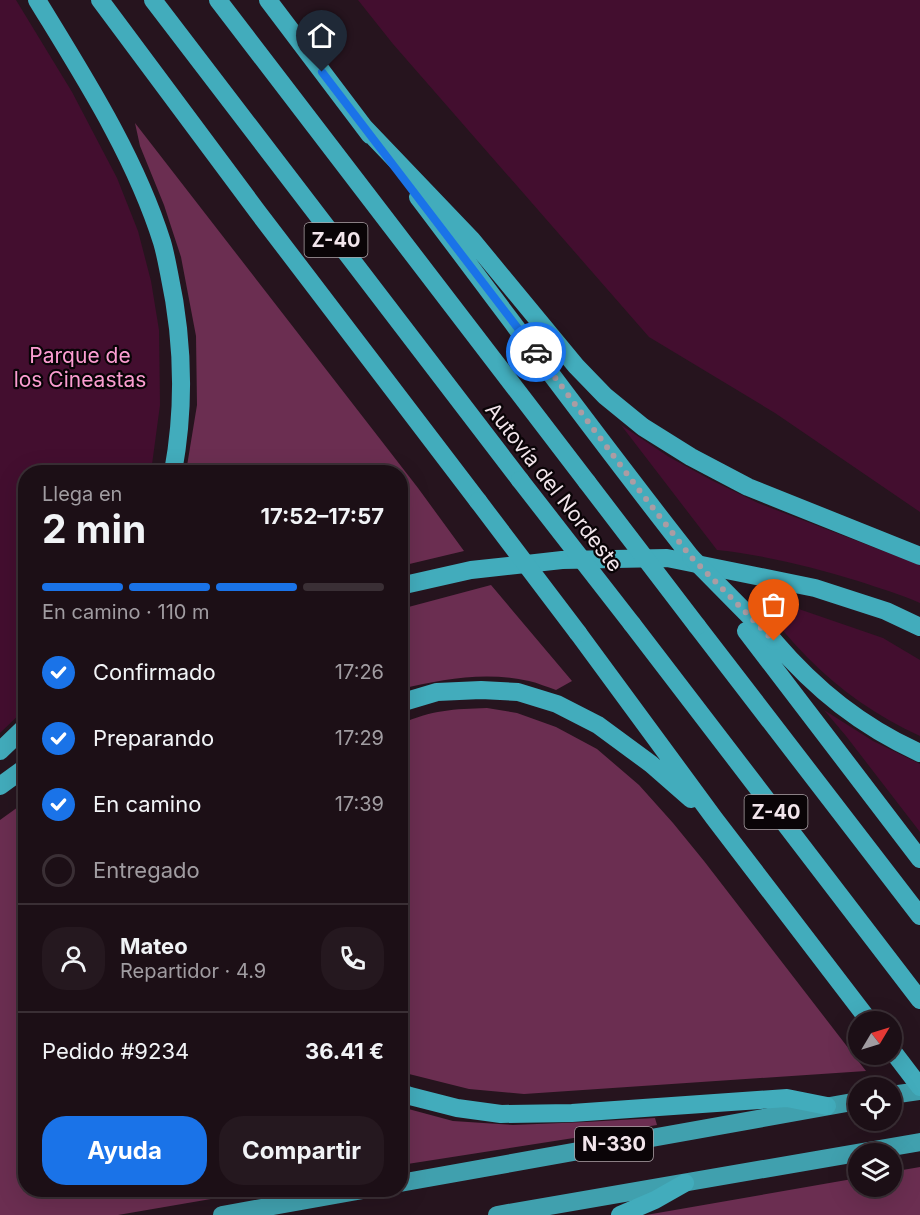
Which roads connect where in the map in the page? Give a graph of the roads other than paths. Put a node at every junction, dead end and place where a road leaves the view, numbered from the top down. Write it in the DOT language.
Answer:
graph roads {
  1 [pos="36,0"];
  2 [pos="89,0"];
  3 [pos="100,0"];
  4 [pos="153,0"];
  5 [pos="218,0"];
  6 [pos="268,0"];
  7 [pos="363,126"];
  8 [pos="257,211"];
  9 [pos="174,465"];
  10 [pos="920,556"];
  11 [pos="691,557"];
  12 [pos="408,584"];
  13 [pos="920,627"];
  14 [pos="408,701"];
  15 [pos="18,734"];
  16 [pos="0,751"];
  17 [pos="920,753"];
  18 [pos="18,773"];
  19 [pos="0,786"];
  20 [pos="714,818"];
  21 [pos="920,860"];
  22 [pos="920,916"];
  23 [pos="920,1000"];
  24 [pos="862,1011"];
  25 [pos="902,1064"];
  26 [pos="920,1089"];
  27 [pos="902,1093"];
  28 [pos="408,1095"];
  29 [pos="848,1103"];
  30 [pos="827,1106"];
  31 [pos="920,1142"];
  32 [pos="408,1182"];
  33 [pos="685,1183"];
  34 [pos="324,1197"];
  35 [pos="222,1215"];
  36 [pos="497,1215"];
  37 [pos="620,1215"];
  1 -- 9 [label="highway"];
  2 -- 8 [label="highway"];
  3 -- 8 [label="highway"];
  4 -- 23 [label="highway, Autovía del Nordeste / Z-40, bridge"];
  5 -- 22 [label="highway, Autovía del Nordeste / Z-40, bridge"];
  6 -- 7 [label="highway"];
  7 -- 10 [label="highway"];
  7 -- 11 [label="highway"];
  8 -- 20 [label="highway, bridge"];
  11 -- 17 [label="highway, bridge"];
  11 -- 21 [label="highway, bridge"];
  12 -- 13 [label="highway"];
  14 -- 20 [label="highway"];
  15 -- 16 [label="highway"];
  18 -- 19 [label="highway"];
  20 -- 24 [label="highway"];
  25 -- 26 [label="highway"];
  26 -- 27 [label="highway"];
  28 -- 30 [label="highway"];
  29 -- 30 [label="highway, N-330"];
  30 -- 32 [label="highway, N-330"];
  31 -- 33 [label="highway, N-330"];
  33 -- 36 [label="highway, N-330"];
  33 -- 37 [label="highway"];
  34 -- 35 [label="highway"];
}
